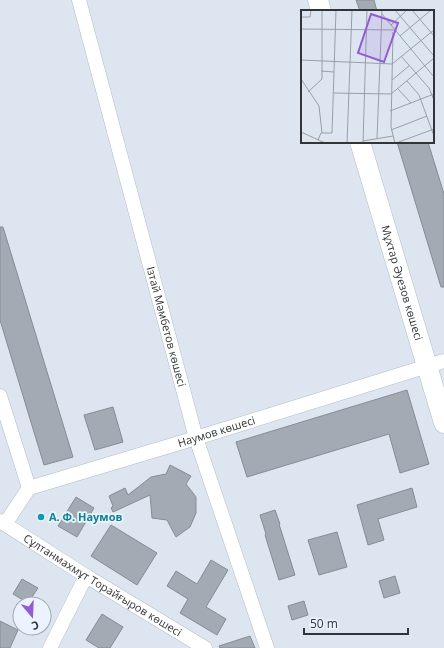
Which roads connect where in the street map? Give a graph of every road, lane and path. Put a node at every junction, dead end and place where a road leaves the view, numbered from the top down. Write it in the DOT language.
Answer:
graph roads {
  1 [pos="79,0"];
  2 [pos="318,0"];
  3 [pos="321,10"];
  4 [pos="360,143"];
  5 [pos="435,363"];
  6 [pos="0,396"];
  7 [pos="444,423"];
  8 [pos="196,438"];
  9 [pos="29,488"];
  10 [pos="2,522"];
  11 [pos="86,576"];
  12 [pos="50,648"];
  13 [pos="205,648"];
  14 [pos="267,648"];
  1 -- 8 [label="street, Ізтай Мәмбетов көшесі"];
  2 -- 3 [label="street"];
  4 -- 5 [label="street, Мұхтар Әуезов көшесі"];
  5 -- 7 [label="street, Мұхтар Әуезов көшесі"];
  5 -- 8 [label="street, Наумов көшесі"];
  6 -- 9 [label="street"];
  8 -- 9 [label="street, Наумов көшесі"];
  8 -- 14 [label="street, Ізтай Мәмбетов көшесі"];
  9 -- 10 [label="street"];
  10 -- 11 [label="street, Сұлтанмахмұт Торайғыров көшесі"];
  11 -- 12 [label="street"];
  11 -- 13 [label="street, Сұлтанмахмұт Торайғыров көшесі"];
}
